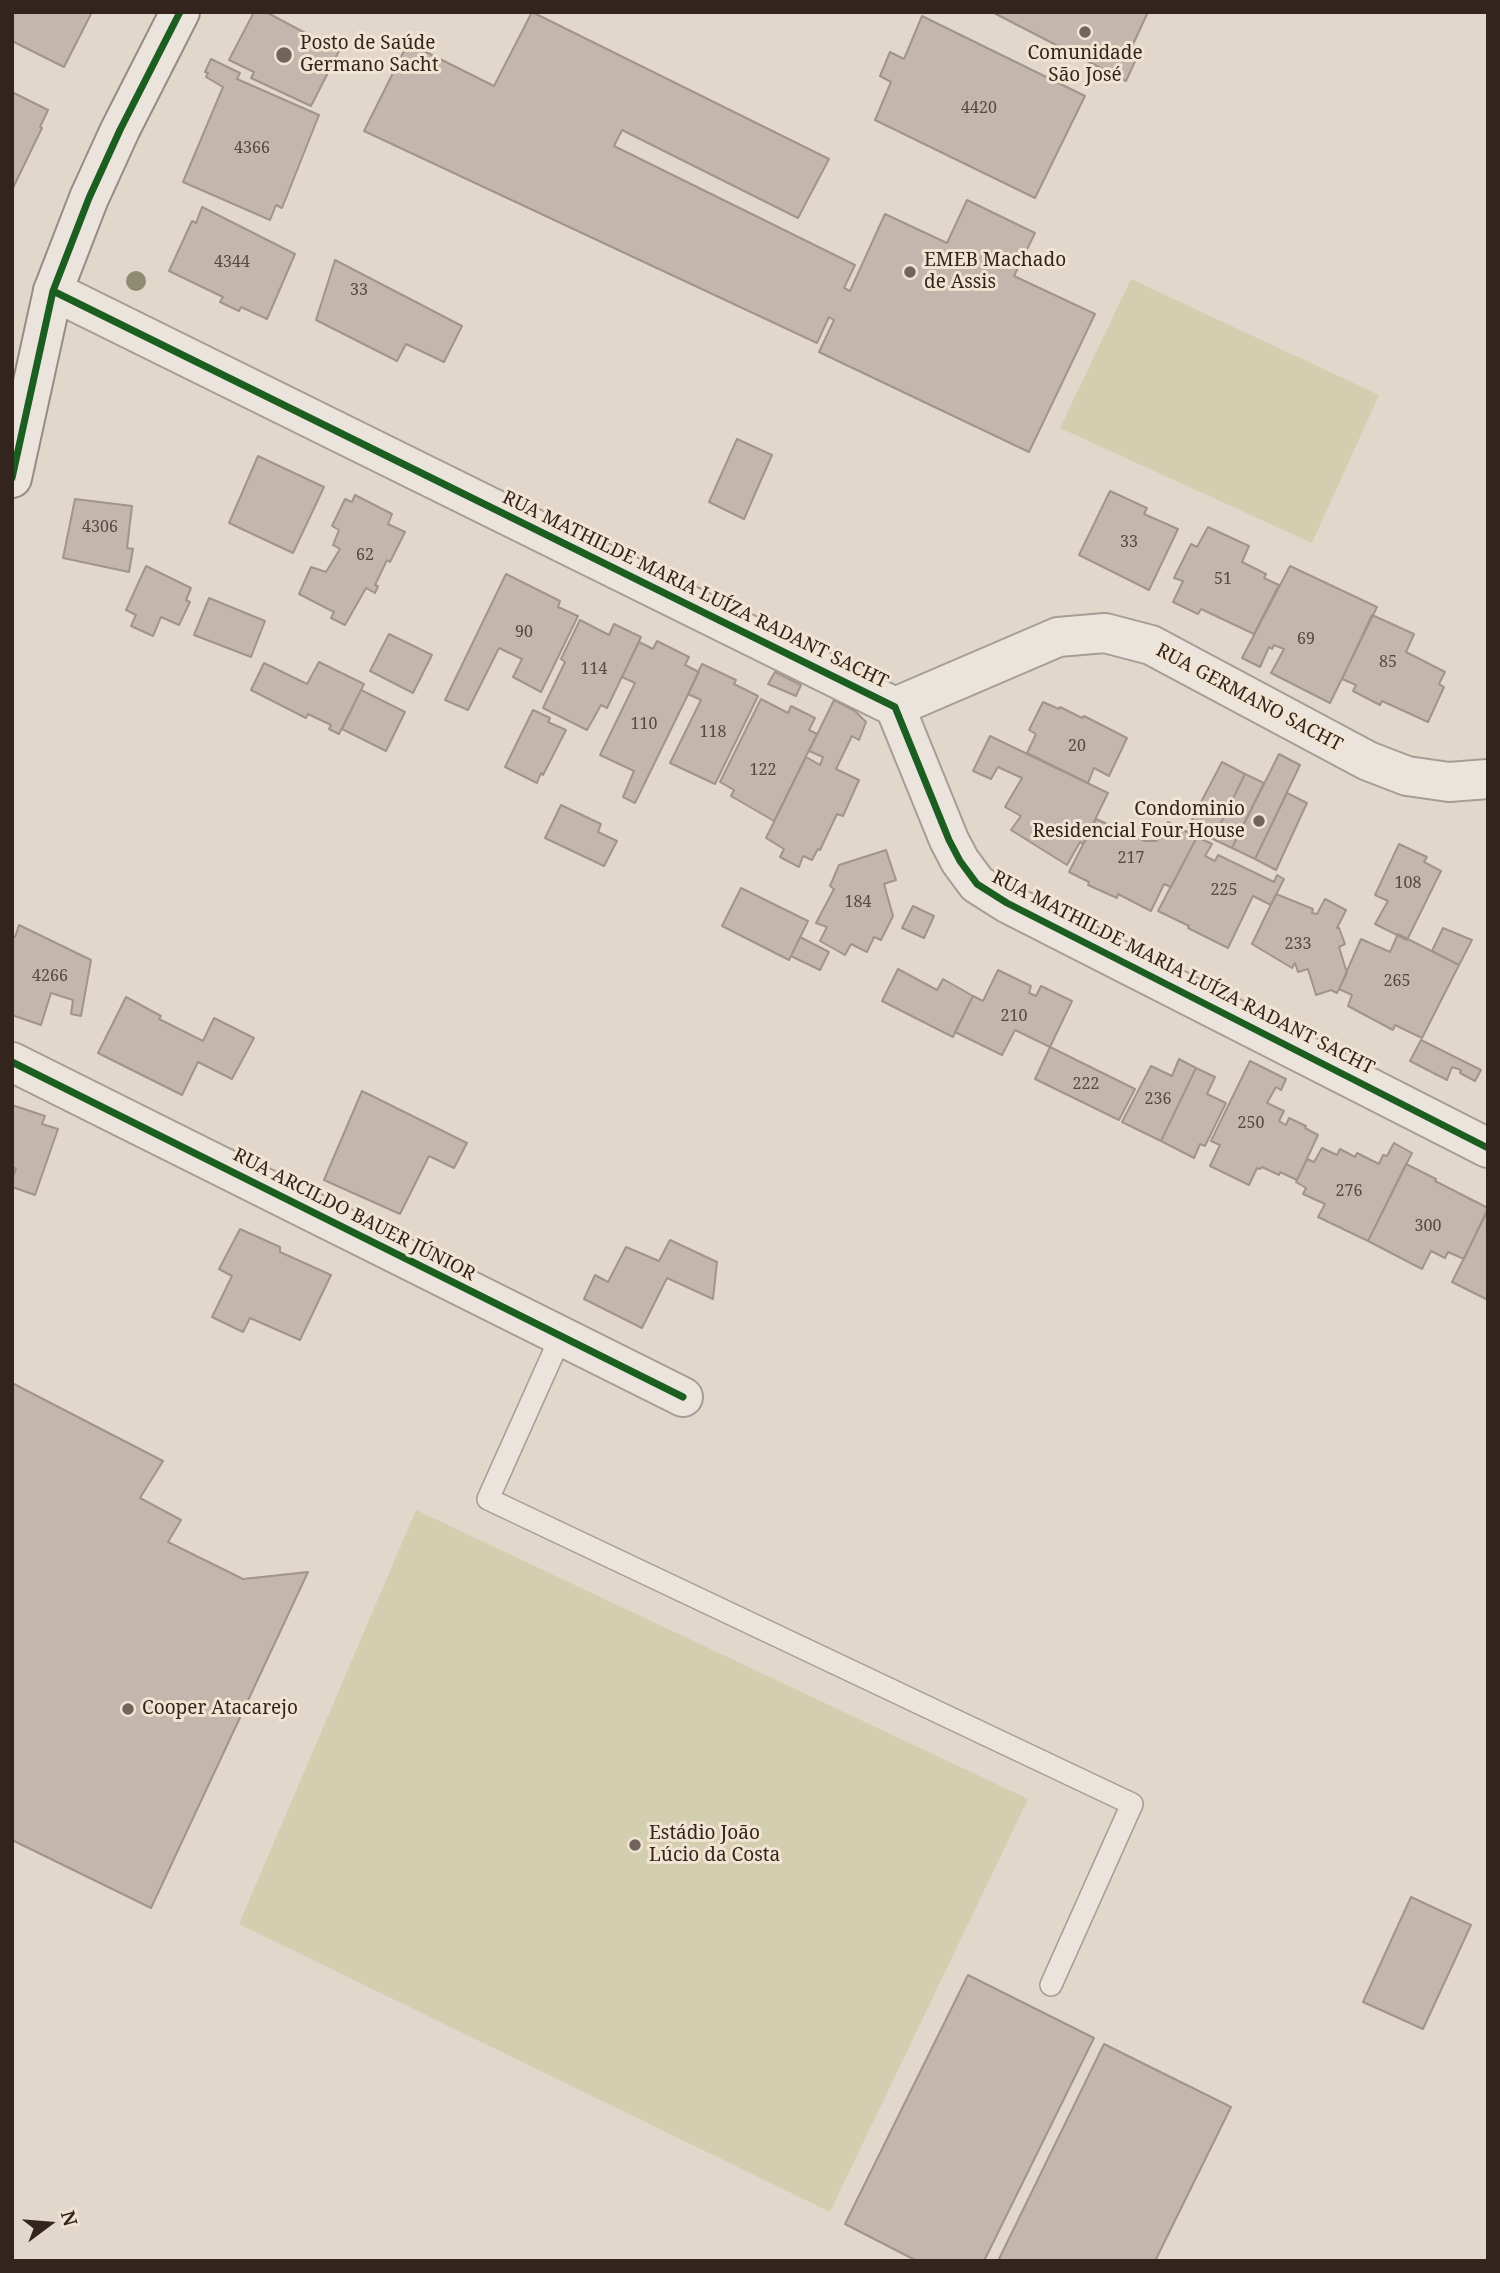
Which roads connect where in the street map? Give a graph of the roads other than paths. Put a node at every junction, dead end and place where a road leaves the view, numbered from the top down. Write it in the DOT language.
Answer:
graph roads {
  1 [pos="180,12"];
  2 [pos="53,291"];
  3 [pos="12,478"];
  4 [pos="895,707"];
  5 [pos="1488,779"];
  6 [pos="12,1062"];
  7 [pos="1488,1148"];
  8 [pos="561,1336"];
  9 [pos="682,1397"];
  10 [pos="1051,1985"];
  1 -- 2 [label="street"];
  2 -- 3 [label="street"];
  2 -- 4 [label="street, RUA MATHILDE MARIA LUÍZA RADANT SACHT"];
  4 -- 5 [label="street, RUA GERMANO SACHT"];
  4 -- 7 [label="street, RUA MATHILDE MARIA LUÍZA RADANT SACHT"];
  6 -- 8 [label="street, RUA ARCILDO BAUER JÚNIOR"];
  8 -- 9 [label="street, RUA ARCILDO BAUER JÚNIOR"];
  8 -- 10 [label="lane"];
}
